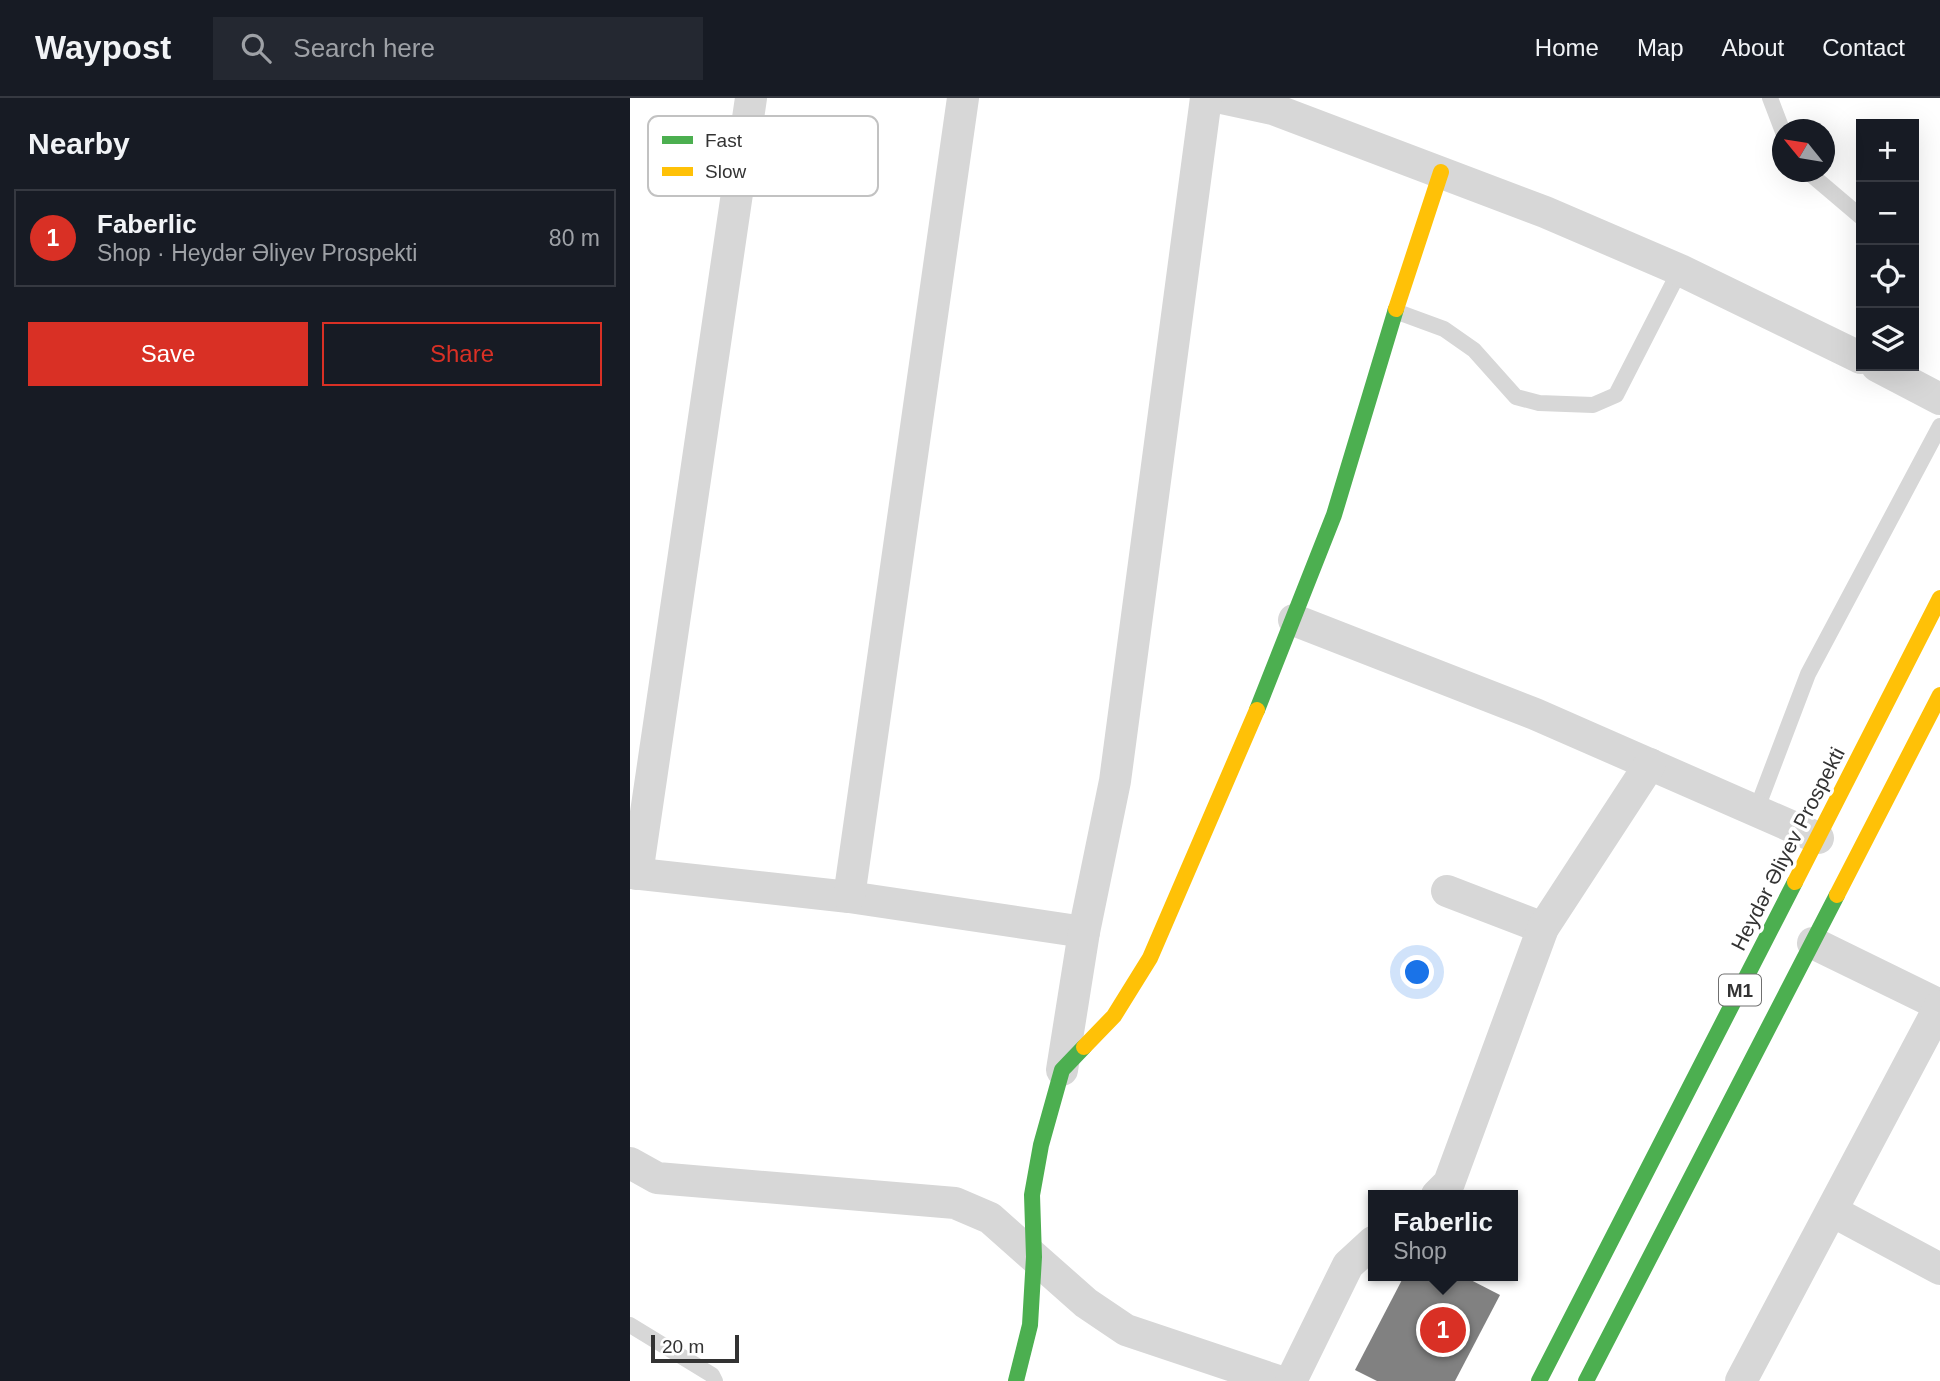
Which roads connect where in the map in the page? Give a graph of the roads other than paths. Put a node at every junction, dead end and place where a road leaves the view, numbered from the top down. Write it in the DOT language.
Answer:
graph roads {
  1 [pos="751,98"];
  2 [pos="963,98"];
  3 [pos="1206,98"];
  4 [pos="1222,98"];
  5 [pos="1770,98"];
  6 [pos="1275,103"];
  7 [pos="748,116"];
  8 [pos="1778,119"];
  9 [pos="1441,172"];
  10 [pos="1820,182"];
  11 [pos="736,196"];
  12 [pos="1856,213"];
  13 [pos="1680,270"];
  14 [pos="1395,311"];
  15 [pos="1856,356"];
  16 [pos="1887,371"];
  17 [pos="1940,399"];
  18 [pos="1940,426"];
  19 [pos="1940,598"];
  20 [pos="1294,620"];
  21 [pos="1940,695"];
  22 [pos="1650,764"];
  23 [pos="1756,811"];
  24 [pos="1818,838"];
  25 [pos="634,873"];
  26 [pos="1447,891"];
  27 [pos="849,897"];
  28 [pos="1543,928"];
  29 [pos="1084,932"];
  30 [pos="1813,943"];
  31 [pos="1940,1006"];
  32 [pos="1062,1070"];
  33 [pos="630,1163"];
  34 [pos="1442,1190"];
  35 [pos="1832,1211"];
  36 [pos="1368,1247"];
  37 [pos="1034,1256"];
  38 [pos="1940,1269"];
  39 [pos="630,1325"];
  40 [pos="715,1381"];
  41 [pos="1016,1381"];
  42 [pos="1278,1381"];
  43 [pos="1291,1381"];
  44 [pos="1539,1381"];
  45 [pos="1586,1381"];
  46 [pos="1741,1381"];
  1 -- 7 [label="street"];
  2 -- 27 [label="street"];
  3 -- 29 [label="street"];
  4 -- 6 [label="street"];
  5 -- 8 [label="lane"];
  6 -- 9 [label="street"];
  9 -- 13 [label="street"];
  9 -- 14 [label="main road"];
  10 -- 12 [label="lane"];
  11 -- 25 [label="street"];
  13 -- 14 [label="lane"];
  13 -- 15 [label="street"];
  14 -- 20 [label="main road"];
  16 -- 17 [label="street"];
  18 -- 23 [label="lane"];
  19 -- 24 [label="main road, Heydər Əliyev Prospekti / M1"];
  20 -- 22 [label="street"];
  20 -- 32 [label="main road"];
  21 -- 30 [label="main road, M1"];
  22 -- 23 [label="street"];
  22 -- 28 [label="street"];
  23 -- 24 [label="street"];
  24 -- 44 [label="main road, Heydər Əliyev Prospekti / M1"];
  25 -- 27 [label="street"];
  26 -- 28 [label="street"];
  27 -- 29 [label="street"];
  28 -- 34 [label="street"];
  29 -- 32 [label="street"];
  30 -- 31 [label="street"];
  30 -- 45 [label="main road, M1"];
  31 -- 35 [label="street"];
  32 -- 37 [label="main road"];
  33 -- 37 [label="street"];
  35 -- 38 [label="street"];
  35 -- 46 [label="street"];
  36 -- 43 [label="street"];
  37 -- 41 [label="main road"];
  37 -- 42 [label="street"];
  39 -- 40 [label="lane"];
}
